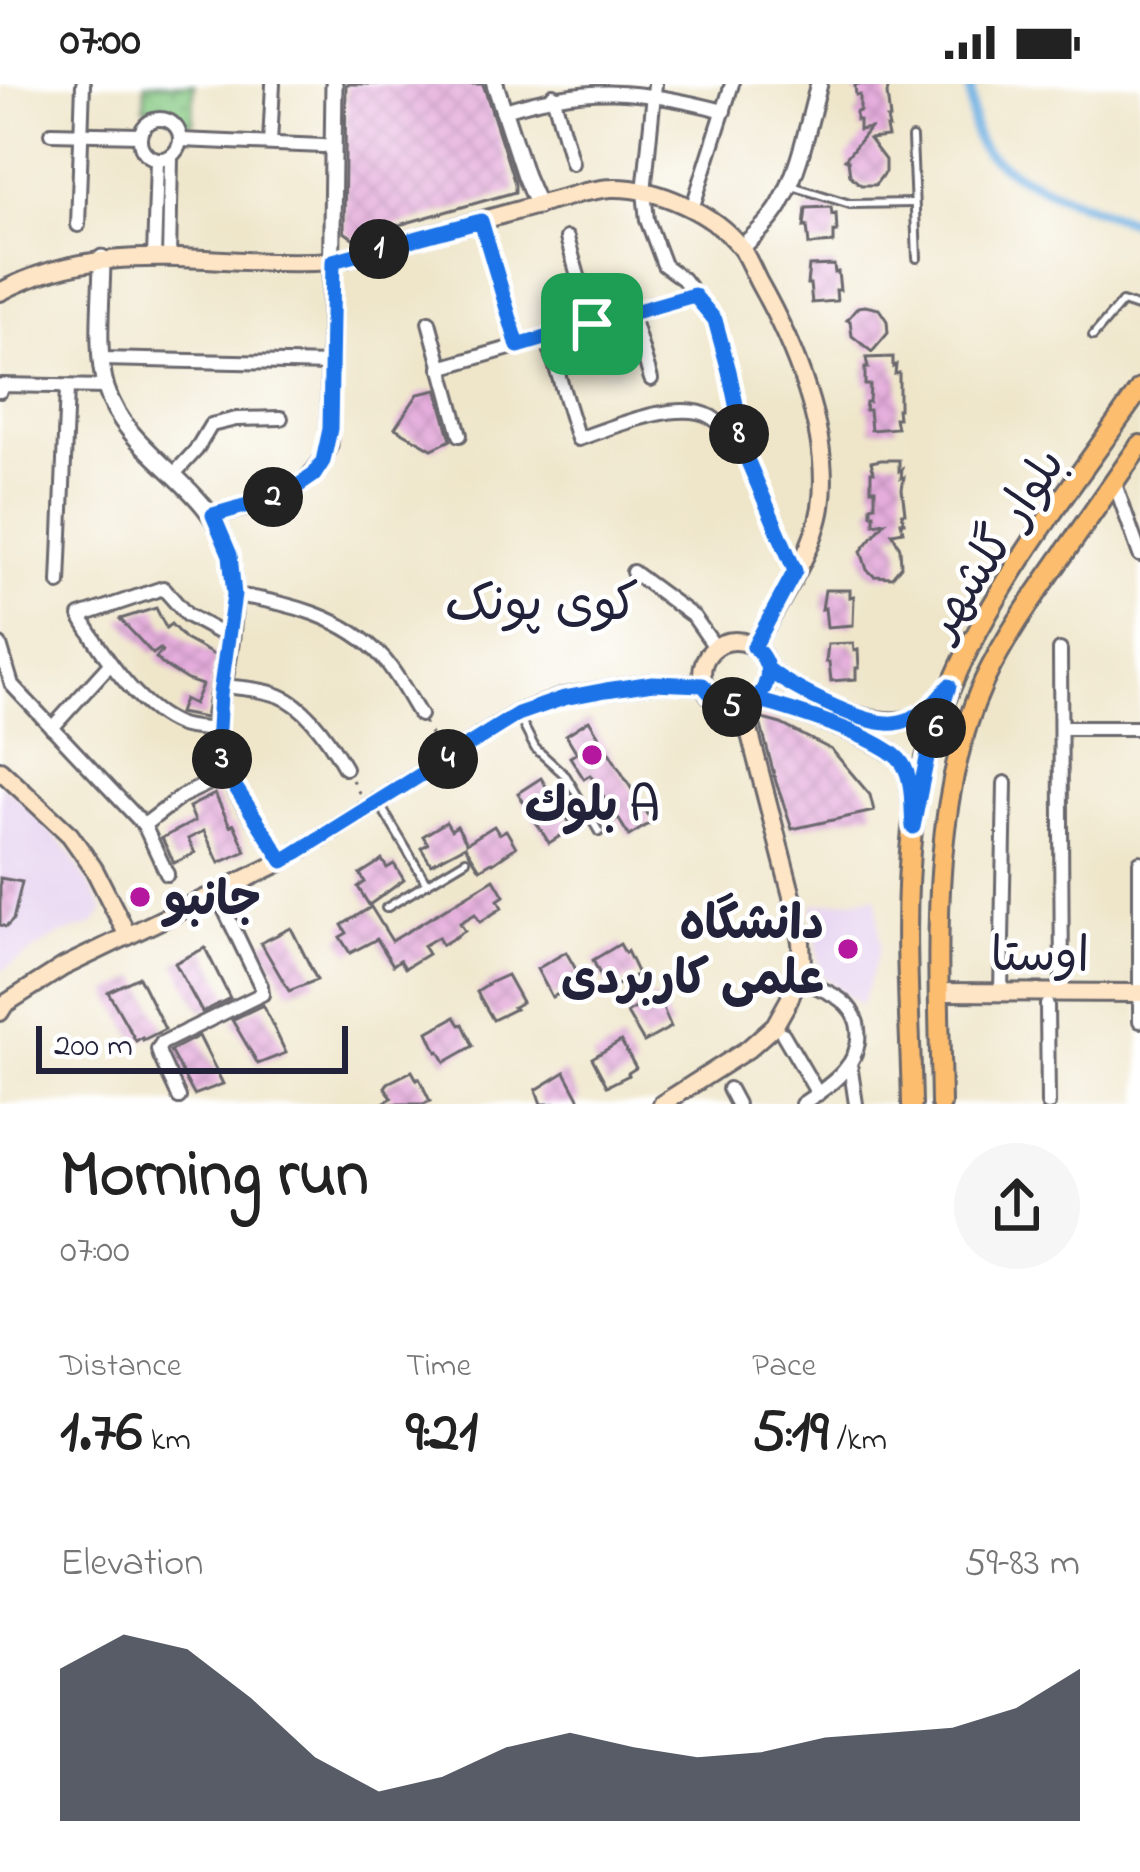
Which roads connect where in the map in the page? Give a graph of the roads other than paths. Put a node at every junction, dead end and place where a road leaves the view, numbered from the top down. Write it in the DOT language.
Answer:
graph roads {
  1 [pos="83,84"];
  2 [pos="273,84"];
  3 [pos="334,84"];
  4 [pos="494,84"];
  5 [pos="732,84"];
  6 [pos="819,84"];
  7 [pos="580,87"];
  8 [pos="654,88"];
  9 [pos="553,95"];
  10 [pos="502,111"];
  11 [pos="724,111"];
  12 [pos="51,133"];
  13 [pos="79,134"];
  14 [pos="140,134"];
  15 [pos="912,138"];
  16 [pos="181,140"];
  17 [pos="270,143"];
  18 [pos="323,146"];
  19 [pos="164,159"];
  20 [pos="572,164"];
  21 [pos="789,185"];
  22 [pos="644,192"];
  23 [pos="914,202"];
  24 [pos="538,206"];
  25 [pos="692,209"];
  26 [pos="481,221"];
  27 [pos="78,225"];
  28 [pos="566,238"];
  29 [pos="741,248"];
  30 [pos="162,258"];
  31 [pos="916,258"];
  32 [pos="102,259"];
  33 [pos="333,261"];
  34 [pos="0,292"];
  35 [pos="694,295"];
  36 [pos="1140,308"];
  37 [pos="631,313"];
  38 [pos="429,322"];
  39 [pos="592,324"];
  40 [pos="1094,336"];
  41 [pos="547,338"];
  42 [pos="518,346"];
  43 [pos="101,359"];
  44 [pos="332,364"];
  45 [pos="440,368"];
  46 [pos="650,379"];
  47 [pos="106,387"];
  48 [pos="67,388"];
  49 [pos="1140,389"];
  50 [pos="0,391"];
  51 [pos="281,418"];
  52 [pos="460,435"];
  53 [pos="740,443"];
  54 [pos="1140,445"];
  55 [pos="174,474"];
  56 [pos="1114,482"];
  57 [pos="213,515"];
  58 [pos="1140,555"];
  59 [pos="795,571"];
  60 [pos="633,572"];
  61 [pos="59,583"];
  62 [pos="234,595"];
  63 [pos="223,634"];
  64 [pos="0,645"];
  65 [pos="715,647"];
  66 [pos="754,647"];
  67 [pos="1060,650"];
  68 [pos="110,664"];
  69 [pos="768,669"];
  70 [pos="703,685"];
  71 [pos="223,686"];
  72 [pos="949,686"];
  73 [pos="750,703"];
  74 [pos="518,714"];
  75 [pos="420,715"];
  76 [pos="52,728"];
  77 [pos="1061,728"];
  78 [pos="1140,728"];
  79 [pos="218,730"];
  80 [pos="345,768"];
  81 [pos="0,770"];
  82 [pos="227,774"];
  83 [pos="1005,783"];
  84 [pos="372,803"];
  85 [pos="145,825"];
  86 [pos="913,827"];
  87 [pos="599,832"];
  88 [pos="466,860"];
  89 [pos="283,861"];
  90 [pos="1140,862"];
  91 [pos="167,874"];
  92 [pos="427,884"];
  93 [pos="216,892"];
  94 [pos="386,908"];
  95 [pos="128,937"];
  96 [pos="797,979"];
  97 [pos="939,992"];
  98 [pos="1001,992"];
  99 [pos="1062,992"];
  100 [pos="909,993"];
  101 [pos="1140,993"];
  102 [pos="1047,1005"];
  103 [pos="0,1012"];
  104 [pos="1140,1021"];
  105 [pos="783,1034"];
  106 [pos="850,1064"];
  107 [pos="729,1089"];
  108 [pos="818,1094"];
  109 [pos="179,1097"];
  110 [pos="672,1101"];
  111 [pos="737,1104"];
  112 [pos="802,1104"];
  113 [pos="856,1104"];
  114 [pos="912,1104"];
  115 [pos="941,1104"];
  116 [pos="1048,1104"];
  1 -- 13 [label="street"];
  2 -- 17 [label="street"];
  3 -- 33 [label="street"];
  4 -- 10 [label="street"];
  5 -- 11 [label="street"];
  6 -- 21 [label="street"];
  7 -- 8 [label="street"];
  7 -- 9 [label="street"];
  8 -- 11 [label="street"];
  8 -- 22 [label="street"];
  9 -- 10 [label="street"];
  9 -- 20 [label="street"];
  10 -- 24 [label="street"];
  11 -- 25 [label="street"];
  12 -- 13 [label="street"];
  13 -- 14 [label="street"];
  13 -- 27 [label="street"];
  14 -- 16 [label="street"];
  14 -- 19 [label="street"];
  15 -- 23 [label="lane"];
  16 -- 17 [label="street"];
  16 -- 19 [label="street"];
  17 -- 18 [label="street"];
  19 -- 30 [label="street"];
  21 -- 23 [label="lane"];
  21 -- 29 [label="street"];
  22 -- 24 [label="main road"];
  22 -- 25 [label="main road"];
  22 -- 35 [label="street"];
  23 -- 31 [label="lane"];
  24 -- 26 [label="main road"];
  25 -- 29 [label="main road"];
  26 -- 33 [label="main road"];
  26 -- 42 [label="street"];
  28 -- 39 [label="street"];
  29 -- 59 [label="main road"];
  30 -- 32 [label="main road"];
  30 -- 33 [label="main road"];
  32 -- 34 [label="main road"];
  32 -- 43 [label="street"];
  33 -- 44 [label="street"];
  35 -- 37 [label="street"];
  35 -- 53 [label="street"];
  36 -- 40 [label="lane"];
  37 -- 39 [label="street"];
  37 -- 46 [label="street"];
  38 -- 45 [label="street"];
  39 -- 41 [label="street"];
  41 -- 42 [label="street"];
  41 -- 53 [label="street"];
  42 -- 45 [label="street"];
  43 -- 44 [label="street"];
  43 -- 47 [label="street"];
  44 -- 57 [label="street"];
  45 -- 52 [label="street"];
  47 -- 48 [label="street"];
  47 -- 55 [label="street"];
  48 -- 50 [label="street"];
  48 -- 61 [label="street"];
  49 -- 72 [label="main road, بلوار گلشهر"];
  51 -- 55 [label="street"];
  53 -- 59 [label="street"];
  54 -- 56 [label="main road, بلوار گلشهر"];
  55 -- 57 [label="street"];
  56 -- 58 [label="street"];
  56 -- 97 [label="main road, بلوار گلشهر"];
  57 -- 62 [label="street"];
  59 -- 66 [label="main road"];
  60 -- 65 [label="street"];
  62 -- 71 [label="street"];
  62 -- 75 [label="street"];
  63 -- 68 [label="street"];
  64 -- 76 [label="street"];
  65 -- 66 [label="main road"];
  65 -- 70 [label="main road"];
  66 -- 69 [label="main road"];
  67 -- 77 [label="street"];
  68 -- 76 [label="street"];
  68 -- 79 [label="street"];
  69 -- 72 [label="main road"];
  69 -- 73 [label="main road"];
  70 -- 73 [label="main road"];
  70 -- 74 [label="main road"];
  71 -- 79 [label="street"];
  71 -- 80 [label="street"];
  72 -- 86 [label="main road, بلوار گلشهر"];
  73 -- 86 [label="main road"];
  73 -- 96 [label="main road"];
  74 -- 84 [label="main road"];
  74 -- 87 [label="lane"];
  76 -- 85 [label="street"];
  77 -- 78 [label="street"];
  77 -- 99 [label="street"];
  79 -- 82 [label="street"];
  81 -- 95 [label="main road"];
  82 -- 85 [label="street"];
  82 -- 89 [label="street"];
  83 -- 98 [label="street"];
  84 -- 89 [label="main road"];
  84 -- 92 [label="lane"];
  85 -- 91 [label="street"];
  86 -- 100 [label="main road, بلوار گلشهر"];
  88 -- 92 [label="lane"];
  89 -- 93 [label="main road"];
  90 -- 101 [label="street"];
  92 -- 94 [label="lane"];
  93 -- 95 [label="main road"];
  93 -- 109 [label="street"];
  95 -- 103 [label="main road"];
  96 -- 106 [label="street"];
  96 -- 110 [label="main road"];
  97 -- 98 [label="main road, اوستا"];
  97 -- 100 [label="main road"];
  97 -- 115 [label="main road, بلوار گلشهر"];
  98 -- 99 [label="main road, اوستا"];
  99 -- 101 [label="main road, اوستا"];
  100 -- 114 [label="main road, بلوار گلشهر"];
  101 -- 104 [label="street"];
  102 -- 116 [label="street"];
  105 -- 108 [label="street"];
  106 -- 108 [label="street"];
  106 -- 113 [label="street"];
  107 -- 111 [label="street"];
  108 -- 112 [label="street"];
}
